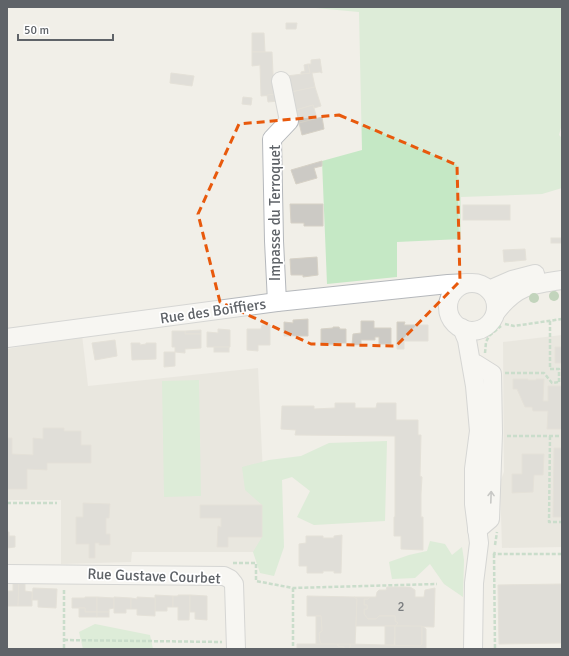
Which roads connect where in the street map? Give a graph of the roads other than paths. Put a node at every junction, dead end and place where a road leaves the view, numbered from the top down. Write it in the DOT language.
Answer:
graph roads {
  1 [pos="281,81"];
  2 [pos="562,274"];
  3 [pos="562,280"];
  4 [pos="468,283"];
  5 [pos="419,287"];
  6 [pos="489,290"];
  7 [pos="277,302"];
  8 [pos="449,302"];
  9 [pos="501,318"];
  10 [pos="462,328"];
  11 [pos="482,329"];
  12 [pos="7,338"];
  13 [pos="476,364"];
  14 [pos="474,386"];
  15 [pos="474,504"];
  16 [pos="477,530"];
  17 [pos="7,574"];
  18 [pos="474,583"];
  19 [pos="236,645"];
  20 [pos="472,649"];
  1 -- 7 [label="street, Impasse du Terroquet"];
  2 -- 6 [label="street"];
  3 -- 9 [label="street"];
  4 -- 5 [label="street, Rue des Boiffiers"];
  4 -- 6 [label="street"];
  4 -- 8 [label="street"];
  5 -- 7 [label="street, Rue des Boiffiers"];
  5 -- 8 [label="street, Rue des Boiffiers"];
  6 -- 9 [label="street"];
  7 -- 12 [label="street, Rue des Boiffiers"];
  8 -- 10 [label="street"];
  9 -- 11 [label="street"];
  10 -- 11 [label="street"];
  10 -- 14 [label="street"];
  11 -- 13 [label="street"];
  13 -- 14 [label="street"];
  16 -- 13 [label="street, one-way"];
  14 -- 15 [label="street"];
  15 -- 16 [label="street"];
  15 -- 18 [label="street"];
  16 -- 18 [label="street"];
  17 -- 19 [label="street, Rue Gustave Courbet"];
  18 -- 20 [label="street"];
}
